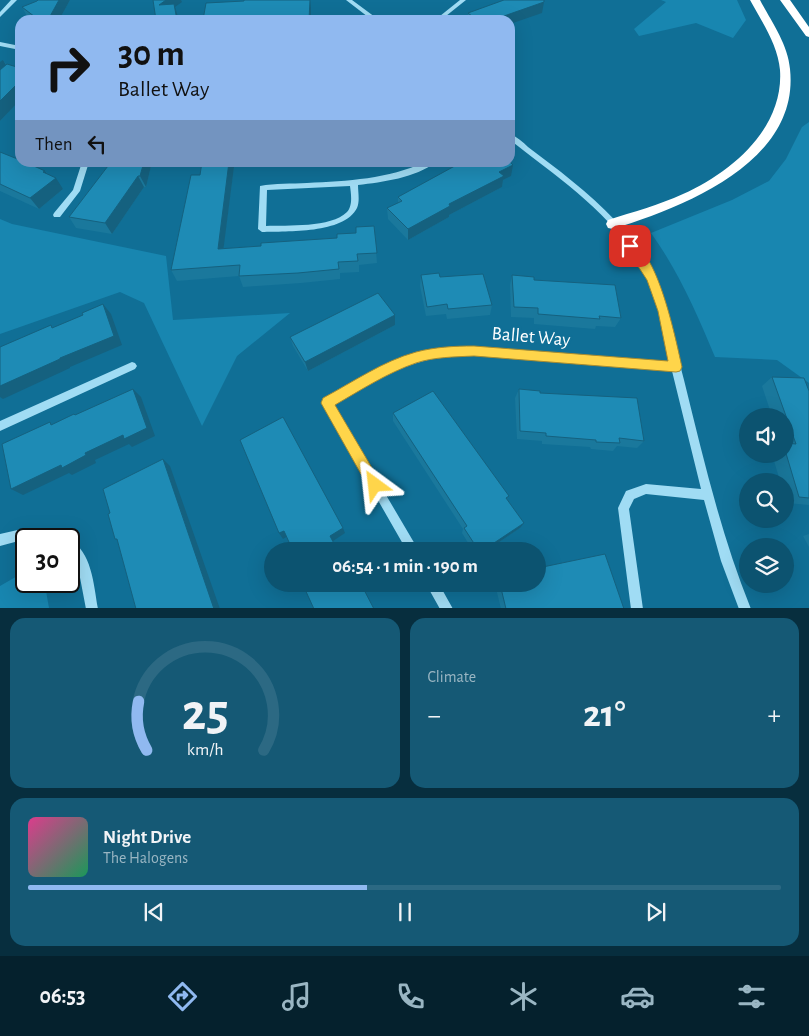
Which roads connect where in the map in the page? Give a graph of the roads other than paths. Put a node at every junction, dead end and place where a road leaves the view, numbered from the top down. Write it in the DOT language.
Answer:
graph roads {
  1 [pos="14,0"];
  2 [pos="349,0"];
  3 [pos="463,0"];
  4 [pos="755,0"];
  5 [pos="785,0"];
  6 [pos="0,15"];
  7 [pos="369,15"];
  8 [pos="444,15"];
  9 [pos="809,34"];
  10 [pos="0,44"];
  11 [pos="15,47"];
  12 [pos="515,140"];
  13 [pos="84,167"];
  14 [pos="421,167"];
  15 [pos="354,182"];
  16 [pos="57,215"];
  17 [pos="613,224"];
  18 [pos="132,366"];
  19 [pos="676,367"];
  20 [pos="0,426"];
  21 [pos="709,495"];
  22 [pos="15,536"];
  23 [pos="0,540"];
  24 [pos="408,542"];
  25 [pos="80,559"];
  26 [pos="437,592"];
  27 [pos="92,608"];
  28 [pos="447,608"];
  29 [pos="637,608"];
  30 [pos="745,608"];
  1 -- 6 [label="street"];
  2 -- 7 [label="street"];
  3 -- 8 [label="street"];
  4 -- 17 [label="highway"];
  5 -- 9 [label="highway"];
  10 -- 11 [label="street"];
  12 -- 17 [label="street"];
  13 -- 16 [label="street"];
  14 -- 15 [label="street"];
  15 -- 15 [label="street"];
  17 -- 19 [label="street"];
  18 -- 20 [label="street"];
  19 -- 21 [label="street"];
  19 -- 24 [label="street, Ballet Way"];
  21 -- 29 [label="street"];
  21 -- 30 [label="street"];
  22 -- 23 [label="street"];
  25 -- 27 [label="street"];
  26 -- 28 [label="street"];
}
